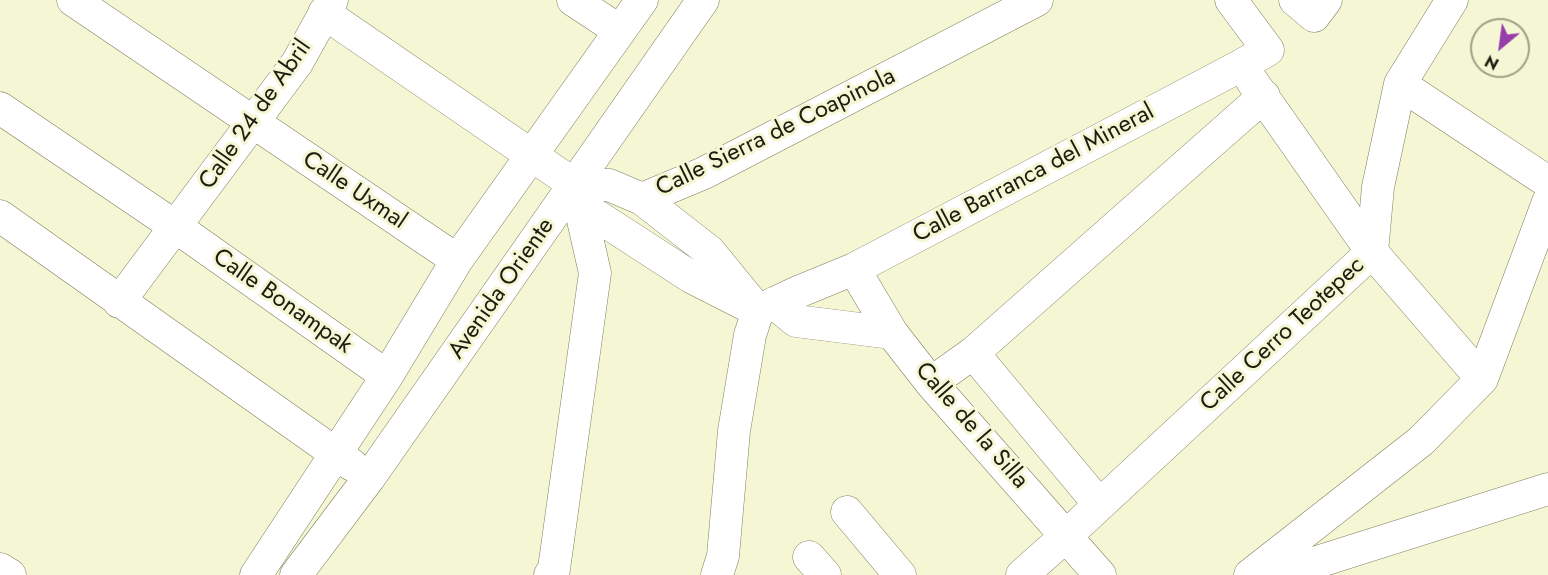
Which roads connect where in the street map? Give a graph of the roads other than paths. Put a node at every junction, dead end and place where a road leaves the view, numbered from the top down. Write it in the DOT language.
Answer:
graph roads {
  1 [pos="73,0"];
  2 [pos="573,0"];
  3 [pos="642,0"];
  4 [pos="704,0"];
  5 [pos="1037,0"];
  6 [pos="1231,0"];
  7 [pos="1452,0"];
  8 [pos="328,4"];
  9 [pos="620,31"];
  10 [pos="1240,66"];
  11 [pos="1400,84"];
  12 [pos="1264,96"];
  13 [pos="0,108"];
  14 [pos="252,122"];
  15 [pos="531,156"];
  16 [pos="1544,170"];
  17 [pos="578,195"];
  18 [pos="642,199"];
  19 [pos="1548,202"];
  20 [pos="0,216"];
  21 [pos="176,227"];
  22 [pos="1372,252"];
  23 [pos="457,260"];
  24 [pos="854,269"];
  25 [pos="119,302"];
  26 [pos="777,302"];
  27 [pos="892,333"];
  28 [pos="973,353"];
  29 [pos="387,376"];
  30 [pos="1482,379"];
  31 [pos="931,383"];
  32 [pos="336,453"];
  33 [pos="369,478"];
  34 [pos="1548,489"];
  35 [pos="1099,504"];
  36 [pos="847,512"];
  37 [pos="1066,536"];
  38 [pos="1346,565"];
  39 [pos="0,569"];
  40 [pos="10,575"];
  41 [pos="256,575"];
  42 [pos="296,575"];
  43 [pos="550,575"];
  44 [pos="717,575"];
  45 [pos="900,575"];
  46 [pos="1022,575"];
  47 [pos="1100,575"];
  48 [pos="1250,575"];
  49 [pos="1276,575"];
  1 -- 14 [label="street, Calle Uxmal"];
  2 -- 9 [label="street"];
  3 -- 9 [label="street, Avenida Oriente"];
  4 -- 17 [label="street, Avenida Oriente"];
  5 -- 18 [label="street, Calle Sierra de Coapinola"];
  6 -- 10 [label="street, Calle Barranca del Mineral"];
  7 -- 11 [label="street, Calle Cerro Teotepec"];
  8 -- 14 [label="street, Calle 24 de Abril"];
  8 -- 15 [label="street"];
  9 -- 15 [label="street, Avenida Oriente"];
  10 -- 12 [label="street"];
  10 -- 24 [label="street, Calle Barranca del Mineral"];
  11 -- 16 [label="street"];
  11 -- 22 [label="street, Calle Cerro Teotepec"];
  12 -- 22 [label="street"];
  12 -- 28 [label="street"];
  13 -- 21 [label="street, Calle Bonampak"];
  14 -- 21 [label="street, Calle 24 de Abril"];
  14 -- 23 [label="street, Calle Uxmal"];
  15 -- 17 [label="street"];
  15 -- 23 [label="street, Avenida Oriente"];
  17 -- 18 [label="street, Calle Sierra de Coapinola"];
  17 -- 26 [label="street"];
  17 -- 33 [label="street, Avenida Oriente"];
  17 -- 43 [label="street"];
  18 -- 26 [label="street"];
  19 -- 30 [label="street"];
  20 -- 25 [label="street"];
  21 -- 25 [label="street, Calle 24 de Abril"];
  21 -- 29 [label="street, Calle Bonampak"];
  22 -- 30 [label="street"];
  22 -- 35 [label="street, Calle Cerro Teotepec"];
  23 -- 29 [label="street, Avenida Oriente"];
  24 -- 26 [label="street, Calle Barranca del Mineral"];
  24 -- 27 [label="street, Calle de la Silla"];
  25 -- 32 [label="street"];
  26 -- 27 [label="street"];
  26 -- 44 [label="street"];
  27 -- 31 [label="street, Calle de la Silla"];
  28 -- 31 [label="street"];
  28 -- 35 [label="street, Calle de la Silla"];
  29 -- 32 [label="street, Avenida Oriente"];
  30 -- 48 [label="street"];
  31 -- 37 [label="street, Calle de la Silla"];
  32 -- 33 [label="street"];
  32 -- 41 [label="street, Avenida Oriente"];
  33 -- 42 [label="street, Avenida Oriente"];
  34 -- 38 [label="street"];
  35 -- 37 [label="street, Calle Cerro Teotepec"];
  36 -- 45 [label="street"];
  37 -- 46 [label="street, Calle Cerro Teotepec"];
  37 -- 47 [label="street, Calle de la Silla"];
  38 -- 49 [label="street"];
  39 -- 40 [label="street"];
}
